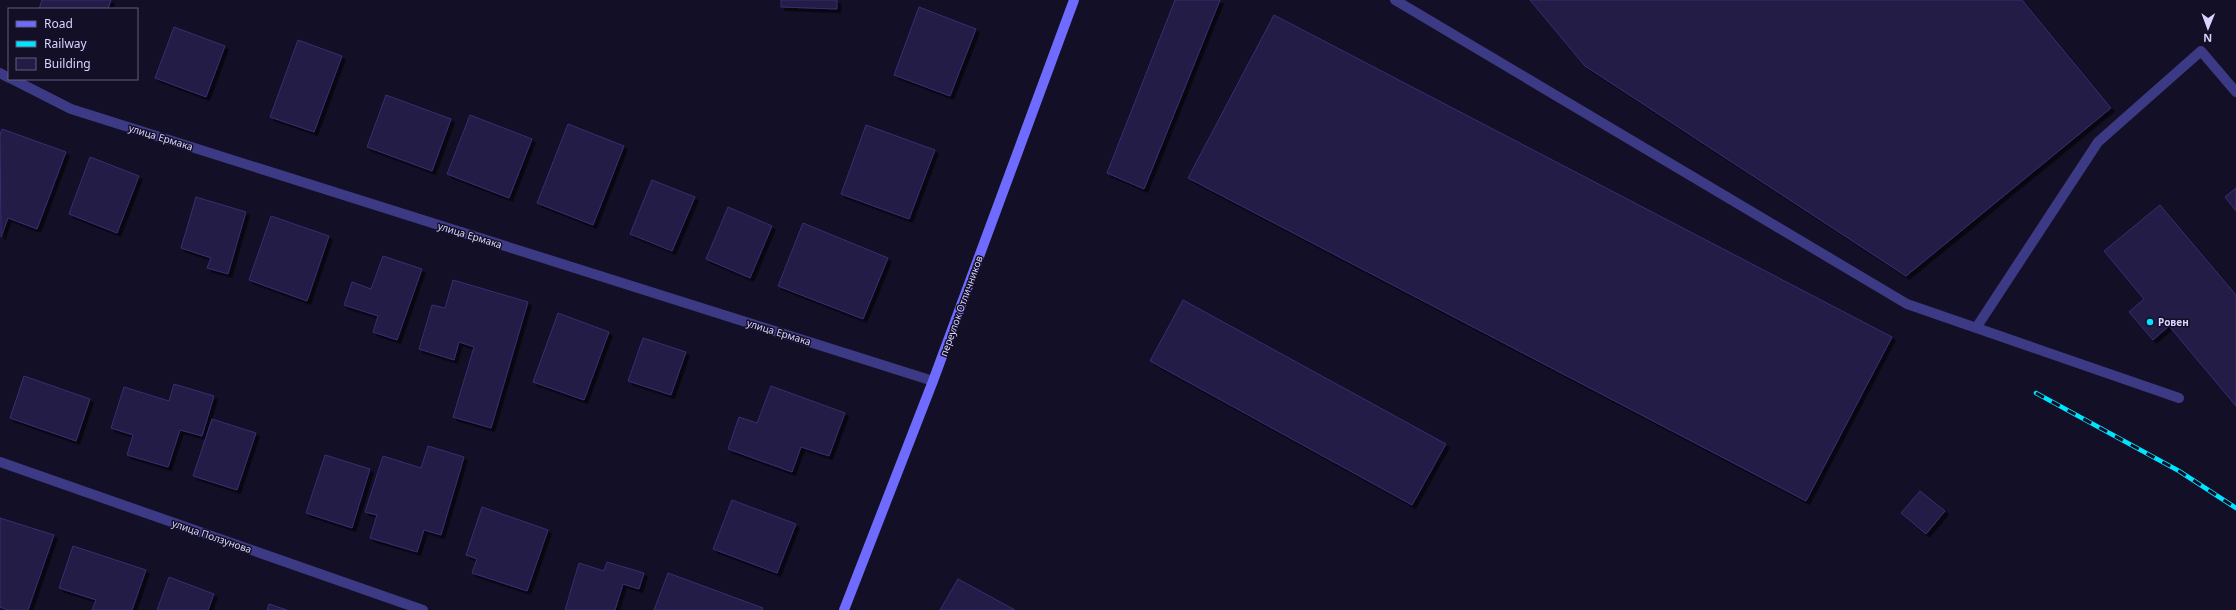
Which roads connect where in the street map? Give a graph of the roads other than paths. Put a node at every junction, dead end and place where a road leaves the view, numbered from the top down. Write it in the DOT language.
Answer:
graph roads {
  1 [pos="1074,0"];
  2 [pos="1395,0"];
  3 [pos="14,80"];
  4 [pos="2236,92"];
  5 [pos="1976,328"];
  6 [pos="933,380"];
  7 [pos="2179,398"];
  8 [pos="0,462"];
  9 [pos="423,610"];
  10 [pos="844,610"];
  1 -- 6 [label="main road, переулок Отличников"];
  2 -- 5 [label="street"];
  3 -- 6 [label="street, улица Ермака"];
  4 -- 5 [label="street"];
  5 -- 7 [label="street"];
  6 -- 10 [label="main road, переулок Отличников"];
  8 -- 9 [label="street, улица Ползунова"];
}
